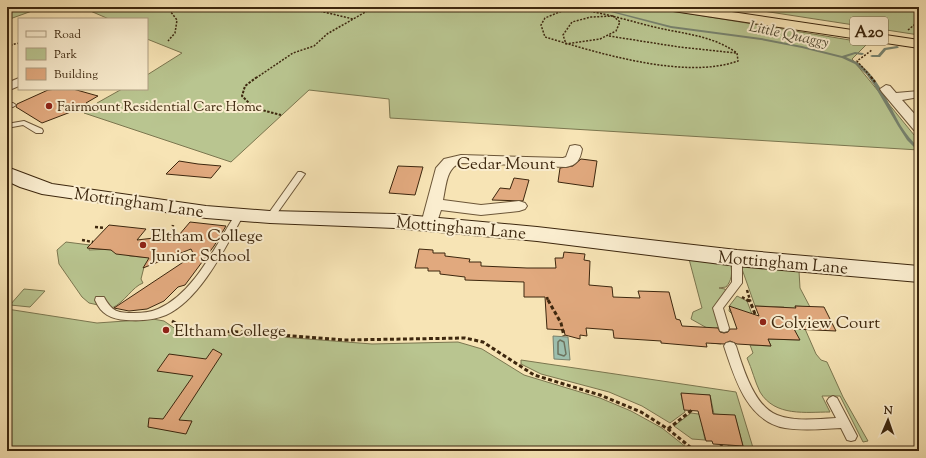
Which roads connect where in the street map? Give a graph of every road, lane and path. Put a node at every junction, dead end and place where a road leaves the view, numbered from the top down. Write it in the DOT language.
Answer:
graph roads {
  1 [pos="20,7"];
  2 [pos="166,7"];
  3 [pos="303,7"];
  4 [pos="374,7"];
  5 [pos="568,7"];
  6 [pos="673,7"];
  7 [pos="713,7"];
  8 [pos="7,11"];
  9 [pos="613,16"];
  10 [pos="353,19"];
  11 [pos="919,21"];
  12 [pos="906,32"];
  13 [pos="609,36"];
  14 [pos="919,38"];
  15 [pos="168,41"];
  16 [pos="18,43"];
  17 [pos="566,44"];
  18 [pos="919,44"];
  19 [pos="7,46"];
  20 [pos="873,49"];
  21 [pos="737,53"];
  22 [pos="857,61"];
  23 [pos="18,82"];
  24 [pos="7,87"];
  25 [pos="916,94"];
  26 [pos="281,116"];
  27 [pos="7,126"];
  28 [pos="919,126"];
  29 [pos="39,132"];
  30 [pos="575,149"];
  31 [pos="7,173"];
  32 [pos="301,174"];
  33 [pos="519,206"];
  34 [pos="240,214"];
  35 [pos="431,214"];
  36 [pos="270,217"];
  37 [pos="173,225"];
  38 [pos="95,227"];
  39 [pos="105,228"];
  40 [pos="171,236"];
  41 [pos="82,240"];
  42 [pos="93,242"];
  43 [pos="737,258"];
  44 [pos="919,274"];
  45 [pos="731,291"];
  46 [pos="547,297"];
  47 [pos="100,300"];
  48 [pos="157,314"];
  49 [pos="755,314"];
  50 [pos="724,328"];
  51 [pos="564,336"];
  52 [pos="730,346"];
  53 [pos="833,401"];
  54 [pos="692,410"];
  55 [pos="845,423"];
  56 [pos="668,429"];
  57 [pos="852,436"];
  58 [pos="721,444"];
  59 [pos="695,451"];
  60 [pos="723,451"];
  1 -- 8 [label="path"];
  2 -- 15 [label="path"];
  3 -- 10 [label="path"];
  4 -- 10 [label="path"];
  5 -- 9 [label="path"];
  5 -- 17 [label="path"];
  6 -- 18 [label="highway, A20"];
  7 -- 14 [label="highway, A20"];
  9 -- 13 [label="path"];
  9 -- 17 [label="path"];
  9 -- 21 [label="path"];
  10 -- 26 [label="path"];
  11 -- 12 [label="path"];
  13 -- 17 [label="path"];
  13 -- 21 [label="path"];
  16 -- 19 [label="path"];
  17 -- 21 [label="path"];
  20 -- 22 [label="path"];
  23 -- 24 [label="street"];
  25 -- 28 [label="street"];
  27 -- 29 [label="lane"];
  30 -- 35 [label="street, Cedar Mount"];
  31 -- 34 [label="street, Mottingham Lane"];
  32 -- 36 [label="lane"];
  33 -- 35 [label="street"];
  34 -- 36 [label="street, Mottingham Lane"];
  34 -- 48 [label="lane"];
  35 -- 36 [label="street, Mottingham Lane"];
  35 -- 43 [label="street, Mottingham Lane"];
  37 -- 40 [label="path"];
  38 -- 39 [label="path"];
  41 -- 42 [label="path"];
  43 -- 44 [label="street, Mottingham Lane"];
  43 -- 45 [label="lane"];
  45 -- 49 [label="path"];
  45 -- 50 [label="lane"];
  46 -- 51 [label="path"];
  47 -- 48 [label="lane"];
  48 -- 56 [label="path"];
  52 -- 55 [label="lane"];
  53 -- 55 [label="lane"];
  54 -- 56 [label="path"];
  55 -- 57 [label="lane"];
  56 -- 59 [label="path"];
  58 -- 60 [label="path"];
}
